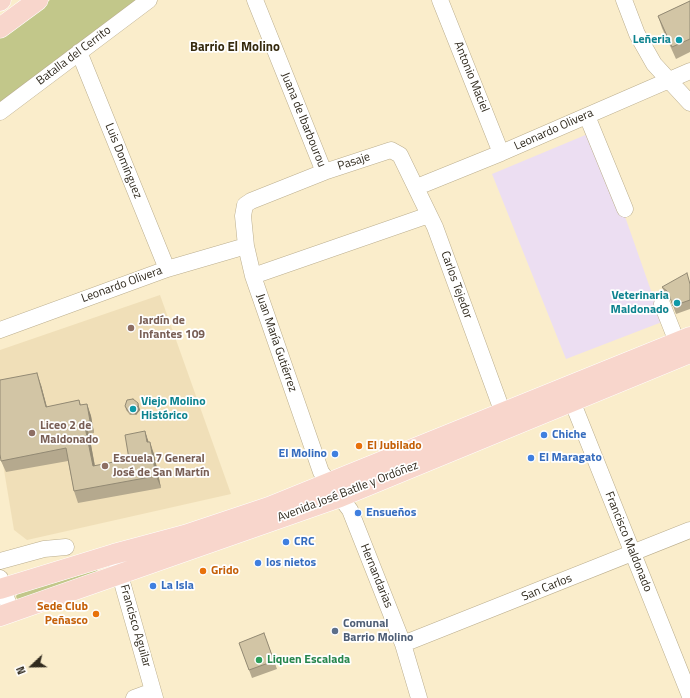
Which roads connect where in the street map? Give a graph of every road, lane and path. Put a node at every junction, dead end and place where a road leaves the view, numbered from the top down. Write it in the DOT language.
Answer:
graph roads {
  1 [pos="38,0"];
  2 [pos="149,0"];
  3 [pos="255,0"];
  4 [pos="440,0"];
  5 [pos="624,0"];
  6 [pos="0,28"];
  7 [pos="79,52"];
  8 [pos="690,71"];
  9 [pos="668,80"];
  10 [pos="690,103"];
  11 [pos="0,112"];
  12 [pos="587,116"];
  13 [pos="391,150"];
  14 [pos="501,153"];
  15 [pos="324,172"];
  16 [pos="417,188"];
  17 [pos="251,200"];
  18 [pos="624,208"];
  19 [pos="429,215"];
  20 [pos="246,246"];
  21 [pos="167,269"];
  22 [pos="253,276"];
  23 [pos="662,304"];
  24 [pos="0,330"];
  25 [pos="686,344"];
  26 [pos="569,394"];
  27 [pos="506,421"];
  28 [pos="335,490"];
  29 [pos="690,530"];
  30 [pos="66,547"];
  31 [pos="114,554"];
  32 [pos="633,554"];
  33 [pos="0,561"];
  34 [pos="120,575"];
  35 [pos="1,585"];
  36 [pos="5,614"];
  37 [pos="403,644"];
  38 [pos="154,694"];
  39 [pos="690,696"];
  40 [pos="134,698"];
  41 [pos="419,698"];
  1 -- 6 [label="main road"];
  2 -- 7 [label="street, Batalla del Cerrito"];
  3 -- 15 [label="street, Juana de Ibarbourou"];
  4 -- 14 [label="street, Antonio Maciel"];
  5 -- 9 [label="street"];
  7 -- 11 [label="street, Batalla del Cerrito"];
  7 -- 21 [label="street, Luis Domínguez"];
  8 -- 9 [label="street, Leonardo Olivera"];
  9 -- 10 [label="street"];
  9 -- 12 [label="street, Leonardo Olivera"];
  12 -- 14 [label="street, Leonardo Olivera"];
  12 -- 18 [label="street"];
  13 -- 15 [label="street, Pasaje"];
  13 -- 16 [label="street, Carlos Tejedor"];
  14 -- 16 [label="street, Leonardo Olivera"];
  15 -- 17 [label="street, Pasaje"];
  16 -- 19 [label="street, Carlos Tejedor"];
  17 -- 20 [label="street, Juan María Gutiérrez"];
  19 -- 22 [label="street"];
  19 -- 27 [label="street, Carlos Tejedor"];
  20 -- 21 [label="street, Leonardo Olivera"];
  20 -- 22 [label="street, Juan María Gutiérrez"];
  21 -- 24 [label="street, Leonardo Olivera"];
  22 -- 28 [label="street, Juan María Gutiérrez"];
  23 -- 25 [label="street"];
  25 -- 26 [label="main road, Avenida José Batlle y Ordóñez"];
  26 -- 27 [label="main road, Avenida José Batlle y Ordóñez"];
  26 -- 32 [label="street, Francisco Maldonado"];
  27 -- 28 [label="main road, Avenida José Batlle y Ordóñez"];
  28 -- 31 [label="main road, Avenida José Batlle y Ordóñez"];
  28 -- 34 [label="main road, Avenida José Batlle y Ordóñez"];
  28 -- 37 [label="street, Hernandarias"];
  29 -- 32 [label="street, San Carlos"];
  30 -- 33 [label="street"];
  31 -- 34 [label="street, Francisco Aguilar"];
  31 -- 35 [label="main road, Avenida José Batlle y Ordóñez"];
  32 -- 37 [label="street, San Carlos"];
  32 -- 39 [label="street, Francisco Maldonado"];
  34 -- 36 [label="main road, Avenida José Batlle y Ordóñez"];
  34 -- 38 [label="street, Francisco Aguilar"];
  35 -- 36 [label="street"];
  37 -- 41 [label="street, Hernandarias"];
  38 -- 40 [label="street"];
}
